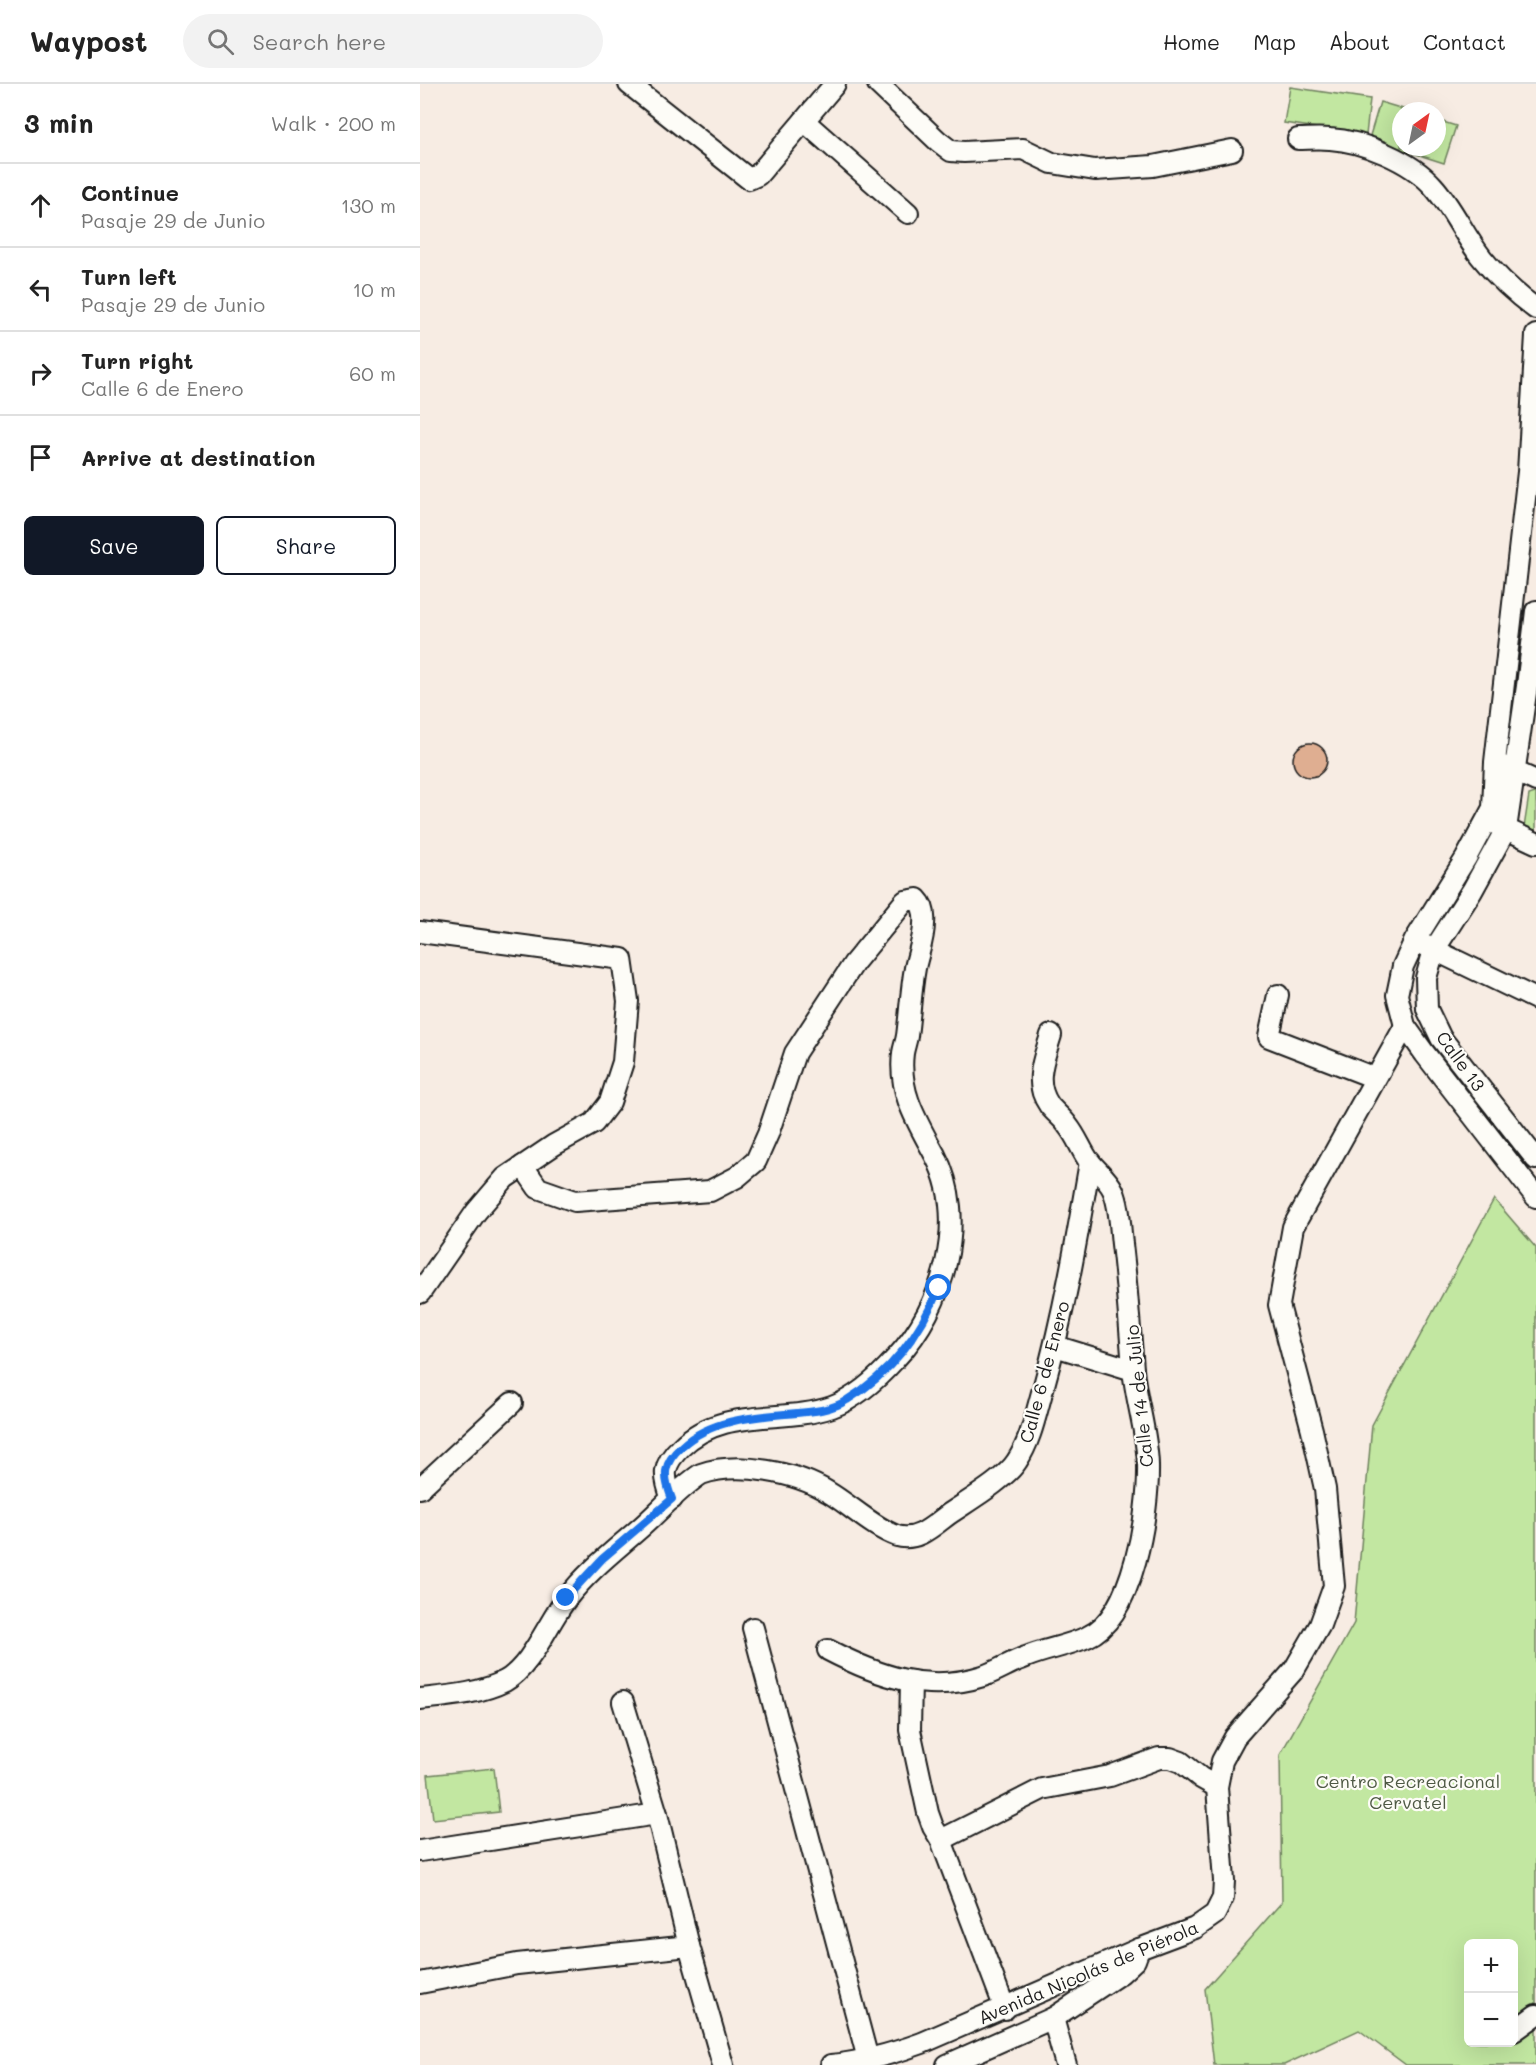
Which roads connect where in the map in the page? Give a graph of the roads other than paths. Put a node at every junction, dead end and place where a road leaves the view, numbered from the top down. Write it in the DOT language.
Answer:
graph roads {
  1 [pos="835,84"];
  2 [pos="878,84"];
  3 [pos="630,85"];
  4 [pos="804,121"];
  5 [pos="1298,140"];
  6 [pos="1232,150"];
  7 [pos="908,213"];
  8 [pos="1536,309"];
  9 [pos="1536,335"];
  10 [pos="1532,474"];
  11 [pos="1512,620"];
  12 [pos="1535,624"];
  13 [pos="1532,687"];
  14 [pos="1495,762"];
  15 [pos="1514,771"];
  16 [pos="1536,781"];
  17 [pos="1487,821"];
  18 [pos="1506,829"];
  19 [pos="1536,843"];
  20 [pos="420,932"];
  21 [pos="1414,940"];
  22 [pos="1434,950"];
  23 [pos="1278,995"];
  24 [pos="1536,999"];
  25 [pos="1405,1026"];
  26 [pos="1051,1035"];
  27 [pos="1375,1078"];
  28 [pos="1536,1159"];
  29 [pos="1090,1162"];
  30 [pos="523,1166"];
  31 [pos="1536,1197"];
  32 [pos="420,1293"];
  33 [pos="1055,1347"];
  34 [pos="1133,1371"];
  35 [pos="512,1403"];
  36 [pos="420,1488"];
  37 [pos="672,1499"];
  38 [pos="753,1628"];
  39 [pos="828,1650"];
  40 [pos="911,1681"];
  41 [pos="420,1699"];
  42 [pos="623,1702"];
  43 [pos="1217,1787"];
  44 [pos="657,1814"];
  45 [pos="941,1840"];
  46 [pos="420,1851"];
  47 [pos="689,1946"];
  48 [pos="1139,1949"];
  49 [pos="420,1983"];
  50 [pos="1005,2008"];
  51 [pos="1536,2015"];
  52 [pos="1053,2018"];
  53 [pos="1518,2028"];
  54 [pos="868,2059"];
  55 [pos="723,2065"];
  56 [pos="831,2065"];
  57 [pos="947,2065"];
  58 [pos="1066,2065"];
  1 -- 4 [label="street"];
  2 -- 6 [label="street"];
  3 -- 4 [label="street"];
  4 -- 7 [label="street"];
  5 -- 8 [label="street"];
  9 -- 10 [label="street"];
  10 -- 11 [label="street"];
  11 -- 12 [label="street"];
  11 -- 14 [label="street"];
  12 -- 13 [label="street"];
  13 -- 15 [label="street"];
  14 -- 15 [label="street"];
  14 -- 17 [label="street"];
  15 -- 16 [label="street"];
  15 -- 18 [label="street"];
  17 -- 18 [label="street"];
  17 -- 21 [label="street"];
  18 -- 19 [label="street"];
  18 -- 22 [label="street, Calle 13"];
  20 -- 30 [label="street"];
  21 -- 22 [label="street"];
  21 -- 25 [label="street"];
  22 -- 24 [label="street"];
  22 -- 28 [label="street, Calle 13"];
  23 -- 27 [label="street"];
  25 -- 27 [label="street, Avenida Nicolás de Piérola"];
  25 -- 31 [label="street"];
  26 -- 29 [label="street, Calle 14 de Julio"];
  27 -- 43 [label="street, Avenida Nicolás de Piérola"];
  29 -- 33 [label="street, Calle 6 de Enero"];
  29 -- 34 [label="street, Calle 14 de Julio"];
  30 -- 32 [label="street"];
  30 -- 37 [label="street"];
  33 -- 34 [label="street"];
  33 -- 37 [label="street, Calle 6 de Enero"];
  34 -- 40 [label="street, Calle 14 de Julio"];
  35 -- 36 [label="street"];
  37 -- 41 [label="street, Calle 6 de Enero"];
  38 -- 54 [label="street"];
  39 -- 40 [label="street, Calle 14 de Julio"];
  40 -- 45 [label="street"];
  42 -- 44 [label="street"];
  43 -- 45 [label="street"];
  43 -- 48 [label="street, Avenida Nicolás de Piérola"];
  44 -- 46 [label="street"];
  44 -- 47 [label="street"];
  45 -- 50 [label="street"];
  47 -- 49 [label="street"];
  47 -- 55 [label="street"];
  48 -- 50 [label="street, Avenida Nicolás de Piérola"];
  48 -- 52 [label="street"];
  50 -- 54 [label="street, Avenida Nicolás de Piérola"];
  51 -- 53 [label="street"];
  52 -- 57 [label="street"];
  52 -- 58 [label="street"];
  54 -- 56 [label="street, Avenida Nicolás de Piérola"];
}
